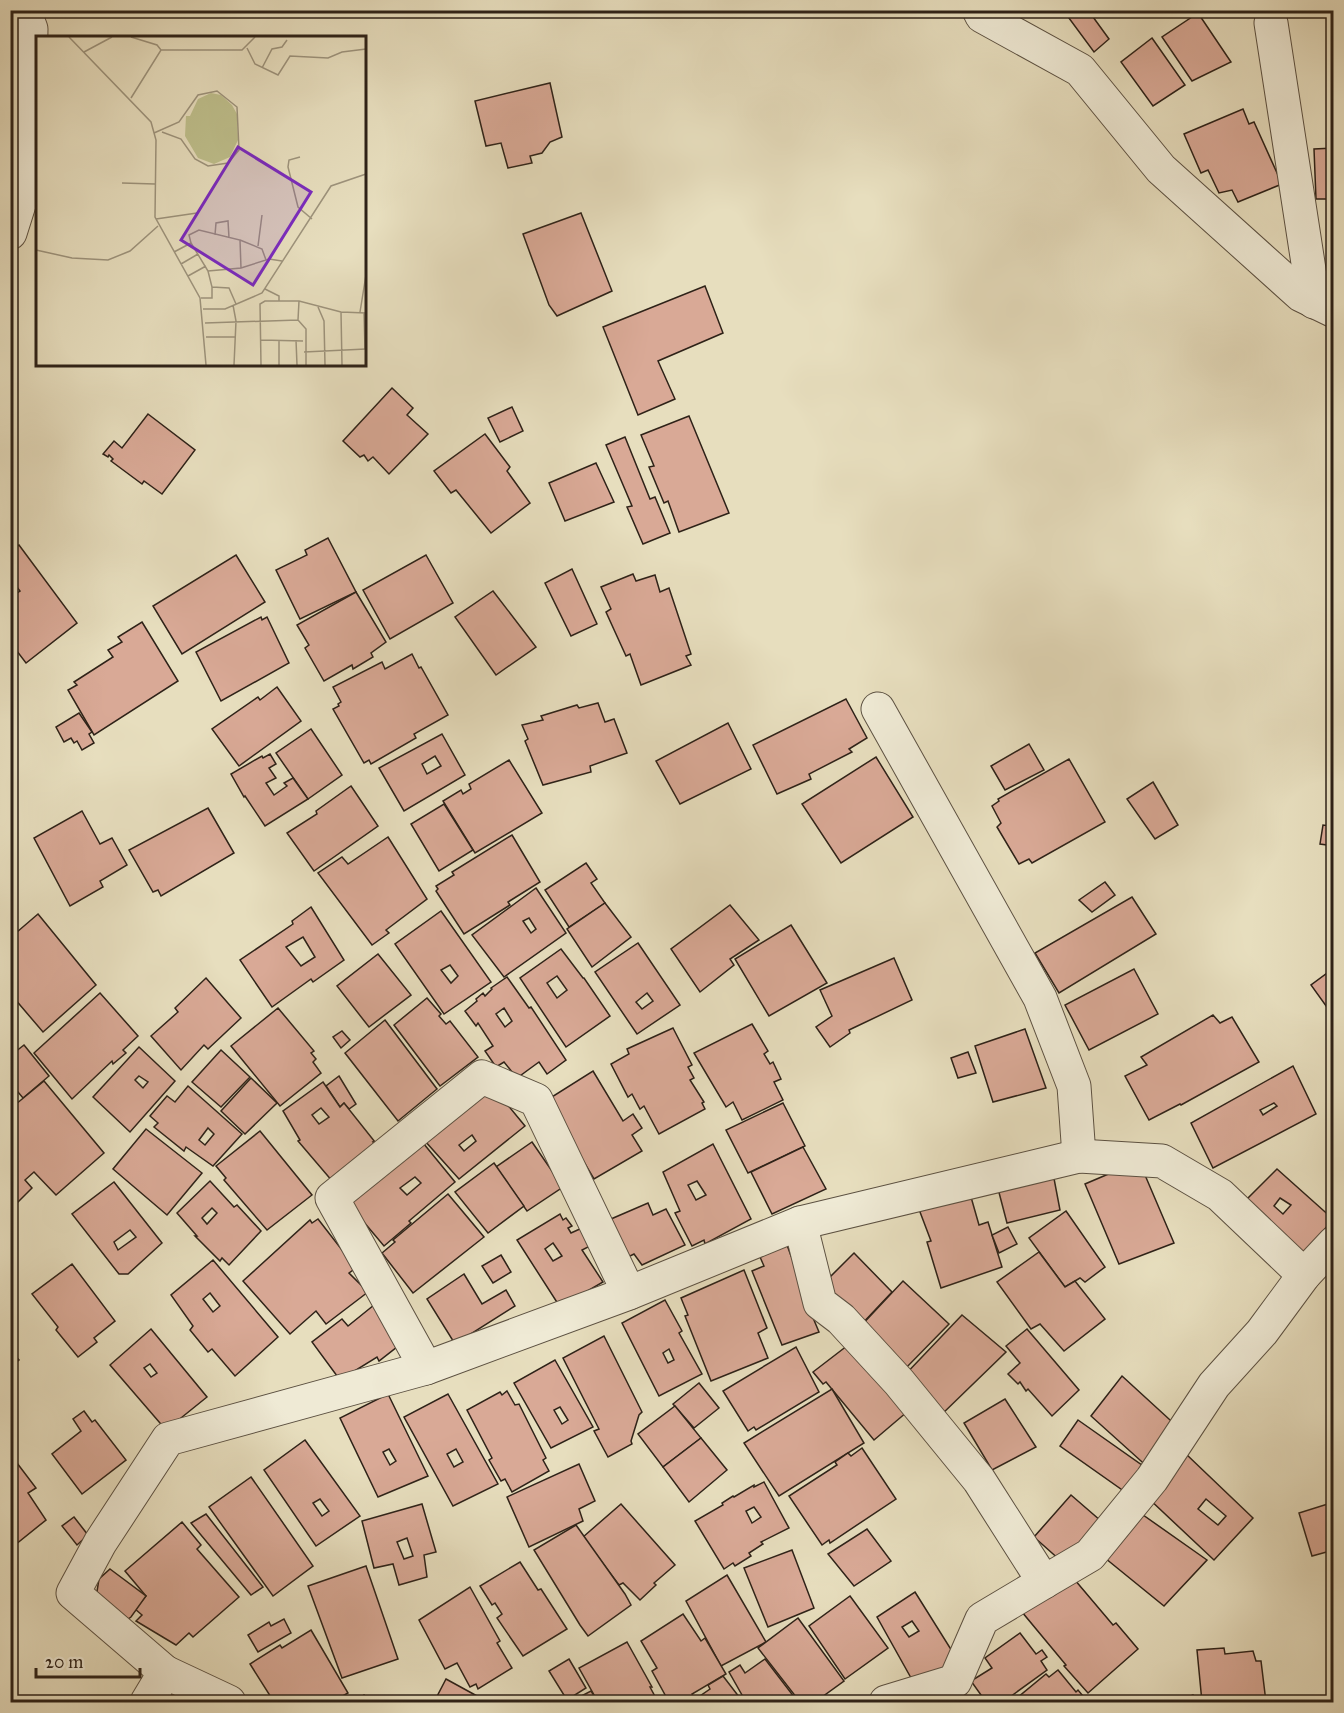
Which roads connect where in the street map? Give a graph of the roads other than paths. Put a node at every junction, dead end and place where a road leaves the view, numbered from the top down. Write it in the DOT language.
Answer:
graph roads {
  1 [pos="24,10"];
  2 [pos="979,10"];
  3 [pos="1271,22"];
  4 [pos="10,233"];
  5 [pos="1324,306"];
  6 [pos="878,709"];
  7 [pos="1079,1156"];
  8 [pos="800,1223"];
  9 [pos="1334,1243"];
  10 [pos="1304,1275"];
  11 [pos="629,1293"];
  12 [pos="426,1368"];
  13 [pos="1044,1582"];
  14 [pos="165,1672"];
  15 [pos="147,1702"];
  16 [pos="229,1702"];
  17 [pos="886,1702"];
  1 -- 4 [label="street"];
  2 -- 5 [label="street"];
  3 -- 5 [label="street"];
  6 -- 7 [label="street"];
  7 -- 8 [label="street"];
  7 -- 10 [label="street"];
  8 -- 11 [label="street"];
  8 -- 13 [label="street"];
  9 -- 10 [label="street"];
  10 -- 13 [label="street"];
  11 -- 12 [label="street"];
  11 -- 12 [label="street"];
  12 -- 14 [label="street"];
  13 -- 17 [label="street"];
  14 -- 15 [label="street"];
  14 -- 16 [label="street"];
}
